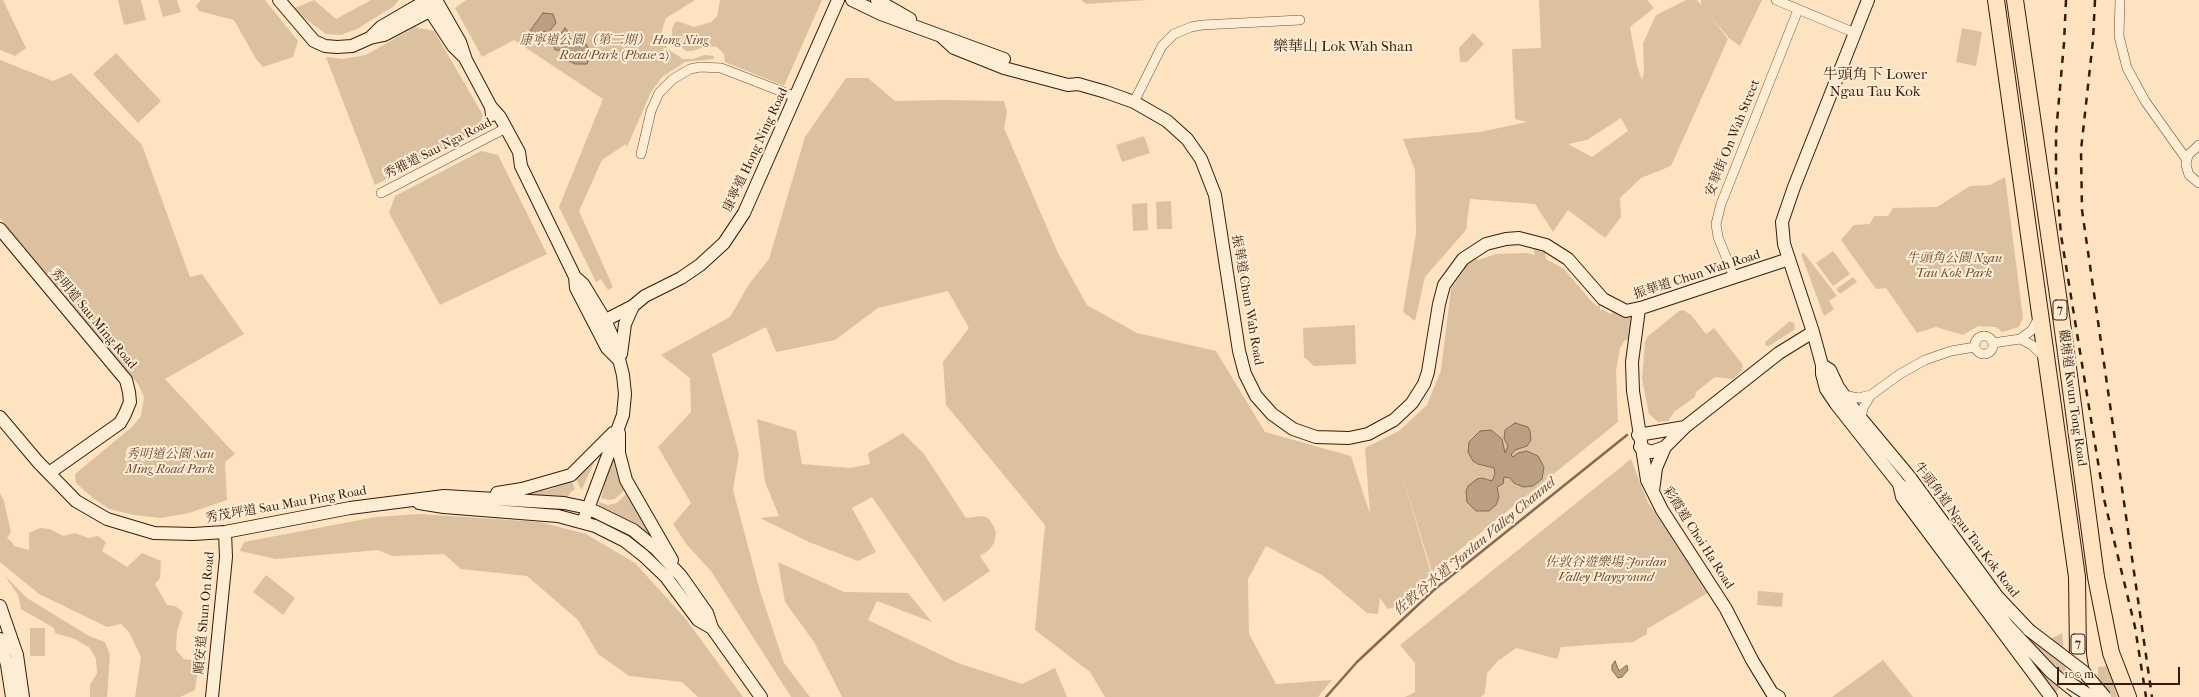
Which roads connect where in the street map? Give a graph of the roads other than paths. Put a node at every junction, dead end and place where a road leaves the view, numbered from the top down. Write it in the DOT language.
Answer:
graph roads {
  1 [pos="279,0"];
  2 [pos="838,0"];
  3 [pos="852,0"];
  4 [pos="877,0"];
  5 [pos="1776,0"];
  6 [pos="1868,0"];
  7 [pos="1996,0"];
  8 [pos="2015,0"];
  9 [pos="2120,0"];
  10 [pos="431,3"];
  11 [pos="1798,10"];
  12 [pos="1300,20"];
  13 [pos="930,31"];
  14 [pos="1855,33"];
  15 [pos="796,97"];
  16 [pos="1134,102"];
  17 [pos="503,130"];
  18 [pos="2199,145"];
  19 [pos="641,154"];
  20 [pos="2187,160"];
  21 [pos="2199,183"];
  22 [pos="381,193"];
  23 [pos="0,229"];
  24 [pos="1789,259"];
  25 [pos="1734,277"];
  26 [pos="645,296"];
  27 [pos="633,306"];
  28 [pos="1639,309"];
  29 [pos="2040,315"];
  30 [pos="598,319"];
  31 [pos="1813,332"];
  32 [pos="2020,339"];
  33 [pos="620,361"];
  34 [pos="2048,362"];
  35 [pos="1822,365"];
  36 [pos="1844,395"];
  37 [pos="1871,395"];
  38 [pos="0,417"];
  39 [pos="1861,419"];
  40 [pos="618,428"];
  41 [pos="1685,428"];
  42 [pos="1639,441"];
  43 [pos="1665,447"];
  44 [pos="49,472"];
  45 [pos="1899,484"];
  46 [pos="476,496"];
  47 [pos="1653,496"];
  48 [pos="406,501"];
  49 [pos="588,508"];
  50 [pos="583,522"];
  51 [pos="1942,530"];
  52 [pos="225,532"];
  53 [pos="681,576"];
  54 [pos="1994,599"];
  55 [pos="0,606"];
  56 [pos="712,628"];
  57 [pos="0,639"];
  58 [pos="12,697"];
  59 [pos="23,697"];
  60 [pos="212,697"];
  61 [pos="761,697"];
  62 [pos="1779,697"];
  63 [pos="2051,697"];
  64 [pos="2084,697"];
  65 [pos="2092,697"];
  66 [pos="2105,697"];
  67 [pos="2128,697"];
  1 -- 10 [label="main road"];
  2 -- 15 [label="main road, 康寧道 Hong Ning Road"];
  3 -- 13 [label="main road, 振華道 Chun Wah Road"];
  4 -- 13 [label="main road, 振華道 Chun Wah Road"];
  5 -- 11 [label="street"];
  6 -- 14 [label="main road, 牛頭角道 Ngau Tau Kok Road"];
  7 -- 29 [label="highway, 觀塘道 Kwun Tong Road / 7"];
  8 -- 67 [label="highway, 觀塘道 Kwun Tong Road / 7"];
  9 -- 20 [label="street"];
  10 -- 17 [label="main road"];
  11 -- 14 [label="street"];
  11 -- 25 [label="street, 安華街 On Wah Street"];
  12 -- 16 [label="street"];
  13 -- 16 [label="main road, 振華道 Chun Wah Road"];
  14 -- 24 [label="main road, 牛頭角道 Ngau Tau Kok Road"];
  15 -- 19 [label="street"];
  15 -- 26 [label="main road, 康寧道 Hong Ning Road"];
  16 -- 28 [label="main road, 振華道 Chun Wah Road"];
  17 -- 22 [label="street, 秀雅道 Sau Nga Road"];
  17 -- 30 [label="main road"];
  18 -- 20 [label="street"];
  20 -- 21 [label="street"];
  23 -- 44 [label="main road, 秀明道 Sau Ming Road"];
  24 -- 25 [label="main road, 振華道 Chun Wah Road"];
  24 -- 31 [label="main road, 牛頭角道 Ngau Tau Kok Road"];
  25 -- 28 [label="main road, 振華道 Chun Wah Road"];
  26 -- 27 [label="main road, 康寧道 Hong Ning Road"];
  26 -- 30 [label="main road, 康寧道 Hong Ning Road"];
  27 -- 30 [label="main road, 康寧道 Hong Ning Road"];
  27 -- 33 [label="main road"];
  28 -- 42 [label="main road, 彩霞道 Choi Ha Road"];
  29 -- 32 [label="street"];
  29 -- 34 [label="highway, 觀塘道 Kwun Tong Road / 7"];
  30 -- 33 [label="main road"];
  31 -- 35 [label="main road, 牛頭角道 Ngau Tau Kok Road"];
  31 -- 41 [label="main road"];
  32 -- 34 [label="street"];
  32 -- 37 [label="street"];
  33 -- 40 [label="main road"];
  34 -- 64 [label="highway, 觀塘道 Kwun Tong Road / 7"];
  35 -- 36 [label="main road, 牛頭角道 Ngau Tau Kok Road"];
  35 -- 45 [label="main road, 牛頭角道 Ngau Tau Kok Road"];
  36 -- 37 [label="street"];
  36 -- 39 [label="main road, 牛頭角道 Ngau Tau Kok Road"];
  37 -- 39 [label="street"];
  38 -- 44 [label="main road, 秀茂坪道 Sau Mau Ping Road"];
  39 -- 51 [label="main road, 牛頭角道 Ngau Tau Kok Road"];
  40 -- 46 [label="main road"];
  40 -- 49 [label="main road"];
  40 -- 53 [label="main road"];
  41 -- 42 [label="main road"];
  41 -- 43 [label="main road"];
  42 -- 43 [label="main road"];
  42 -- 47 [label="main road, 彩霞道 Choi Ha Road"];
  43 -- 47 [label="main road"];
  44 -- 52 [label="main road, 秀茂坪道 Sau Mau Ping Road"];
  45 -- 51 [label="main road, 牛頭角道 Ngau Tau Kok Road"];
  45 -- 63 [label="main road, 牛頭角道 Ngau Tau Kok Road"];
  46 -- 48 [label="main road, 秀茂坪道 Sau Mau Ping Road"];
  46 -- 49 [label="main road, 秀茂坪道 Sau Mau Ping Road"];
  47 -- 62 [label="main road, 彩霞道 Choi Ha Road"];
  48 -- 50 [label="main road, 秀茂坪道 Sau Mau Ping Road"];
  48 -- 52 [label="main road, 秀茂坪道 Sau Mau Ping Road"];
  49 -- 50 [label="main road"];
  49 -- 53 [label="main road, 秀茂坪道 Sau Mau Ping Road"];
  50 -- 56 [label="main road, 秀茂坪道 Sau Mau Ping Road"];
  51 -- 54 [label="main road, 牛頭角道 Ngau Tau Kok Road"];
  52 -- 60 [label="main road, 順安道 Shun On Road"];
  53 -- 56 [label="main road"];
  54 -- 64 [label="main road"];
  54 -- 65 [label="main road, bridge"];
  54 -- 66 [label="main road, 牛頭角道 Ngau Tau Kok Road, bridge"];
  55 -- 59 [label="main road"];
  56 -- 61 [label="main road"];
  57 -- 58 [label="main road"];
}
